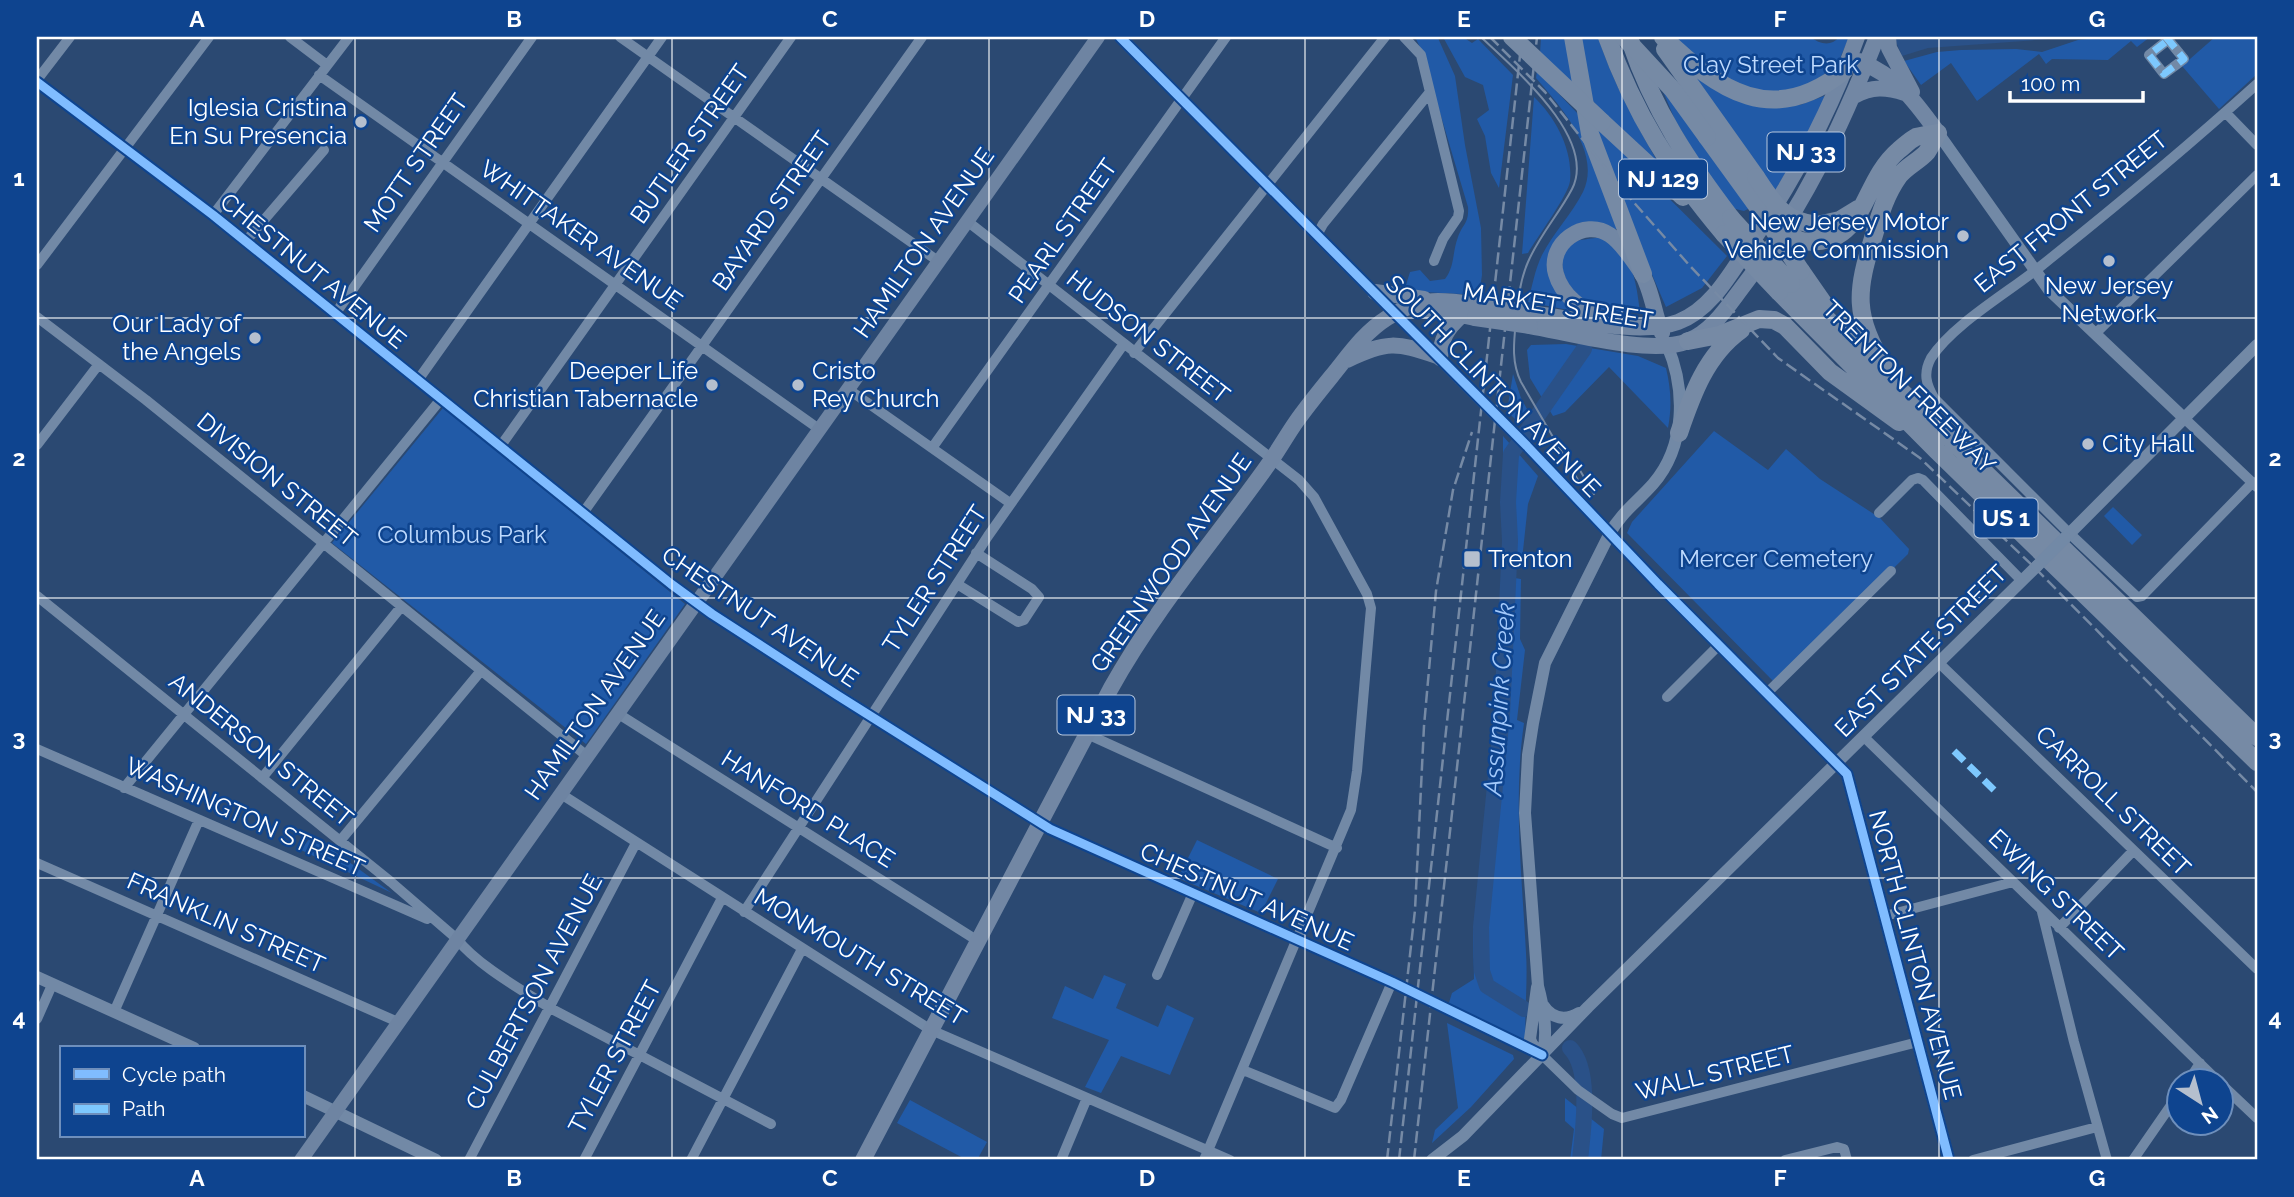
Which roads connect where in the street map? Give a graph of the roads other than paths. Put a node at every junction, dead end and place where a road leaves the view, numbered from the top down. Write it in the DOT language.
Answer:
graph roads {
  1 [pos="70,37"];
  2 [pos="209,37"];
  3 [pos="290,37"];
  4 [pos="349,37"];
  5 [pos="532,37"];
  6 [pos="620,37"];
  7 [pos="662,37"];
  8 [pos="792,37"];
  9 [pos="922,37"];
  10 [pos="1098,37"];
  11 [pos="1120,37"];
  12 [pos="1226,37"];
  13 [pos="1385,37"];
  14 [pos="1404,37"];
  15 [pos="1512,37"];
  16 [pos="1573,37"];
  17 [pos="1607,37"];
  18 [pos="1627,37"];
  19 [pos="1661,37"];
  20 [pos="1857,37"];
  21 [pos="1877,37"];
  22 [pos="1888,37"];
  23 [pos="649,56"];
  24 [pos="1847,64"];
  25 [pos="1866,64"];
  26 [pos="327,65"];
  27 [pos="319,75"];
  28 [pos="37,81"];
  29 [pos="2257,84"];
  30 [pos="1430,92"];
  31 [pos="1854,96"];
  32 [pos="1182,99"];
  33 [pos="1913,99"];
  34 [pos="2226,113"];
  35 [pos="735,118"];
  36 [pos="1938,133"];
  37 [pos="2257,145"];
  38 [pos="125,148"];
  39 [pos="324,150"];
  40 [pos="443,163"];
  41 [pos="2257,175"];
  42 [pos="821,178"];
  43 [pos="1267,184"];
  44 [pos="1860,207"];
  45 [pos="213,215"];
  46 [pos="1765,217"];
  47 [pos="967,221"];
  48 [pos="529,224"];
  49 [pos="1728,226"];
  50 [pos="1317,235"];
  51 [pos="246,241"];
  52 [pos="938,261"];
  53 [pos="1434,261"];
  54 [pos="37,264"];
  55 [pos="2035,271"];
  56 [pos="1643,274"];
  57 [pos="1790,282"];
  58 [pos="616,285"];
  59 [pos="1049,286"];
  60 [pos="1375,292"];
  61 [pos="1430,300"];
  62 [pos="1470,313"];
  63 [pos="335,314"];
  64 [pos="1395,314"];
  65 [pos="37,317"];
  66 [pos="1533,320"];
  67 [pos="1756,320"];
  68 [pos="1608,324"];
  69 [pos="1659,327"];
  70 [pos="2095,334"];
  71 [pos="1688,341"];
  72 [pos="1124,345"];
  73 [pos="1667,345"];
  74 [pos="2257,345"];
  75 [pos="702,346"];
  76 [pos="1134,353"];
  77 [pos="1439,357"];
  78 [pos="1342,363"];
  79 [pos="99,364"];
  80 [pos="418,380"];
  81 [pos="848,389"];
  82 [pos="1900,390"];
  83 [pos="441,399"];
  84 [pos="2184,418"];
  85 [pos="818,429"];
  86 [pos="1679,433"];
  87 [pos="37,446"];
  88 [pos="500,447"];
  89 [pos="932,448"];
  90 [pos="1937,451"];
  91 [pos="1271,460"];
  92 [pos="2255,484"];
  93 [pos="1010,503"];
  94 [pos="583,513"];
  95 [pos="1879,513"];
  96 [pos="1610,533"];
  97 [pos="2067,535"];
  98 [pos="322,544"];
  99 [pos="976,554"];
  100 [pos="1891,571"];
  101 [pos="2022,582"];
  102 [pos="957,584"];
  103 [pos="37,596"];
  104 [pos="695,602"];
  105 [pos="401,607"];
  106 [pos="1719,645"];
  107 [pos="1938,663"];
  108 [pos="480,672"];
  109 [pos="1766,694"];
  110 [pos="1667,697"];
  111 [pos="617,713"];
  112 [pos="183,714"];
  113 [pos="871,716"];
  114 [pos="1087,734"];
  115 [pos="1864,737"];
  116 [pos="2257,737"];
  117 [pos="37,750"];
  118 [pos="587,757"];
  119 [pos="2257,762"];
  120 [pos="1837,764"];
  121 [pos="262,778"];
  122 [pos="124,788"];
  123 [pos="561,794"];
  124 [pos="199,820"];
  125 [pos="1040,824"];
  126 [pos="798,828"];
  127 [pos="340,841"];
  128 [pos="636,843"];
  129 [pos="1336,848"];
  130 [pos="2133,850"];
  131 [pos="37,863"];
  132 [pos="2013,882"];
  133 [pos="1192,893"];
  134 [pos="722,898"];
  135 [pos="744,912"];
  136 [pos="2042,912"];
  137 [pos="156,915"];
  138 [pos="1885,916"];
  139 [pos="437,923"];
  140 [pos="2059,928"];
  141 [pos="457,939"];
  142 [pos="978,941"];
  143 [pos="1297,941"];
  144 [pos="802,949"];
  145 [pos="2257,970"];
  146 [pos="1157,975"];
  147 [pos="37,977"];
  148 [pos="52,985"];
  149 [pos="1397,985"];
  150 [pos="1538,986"];
  151 [pos="1543,1005"];
  152 [pos="1588,1007"];
  153 [pos="550,1008"];
  154 [pos="114,1013"];
  155 [pos="37,1019"];
  156 [pos="398,1022"];
  157 [pos="931,1030"];
  158 [pos="1918,1042"];
  159 [pos="189,1046"];
  160 [pos="639,1055"];
  161 [pos="1542,1055"];
  162 [pos="2200,1063"];
  163 [pos="2197,1068"];
  164 [pos="2205,1068"];
  165 [pos="1243,1070"];
  166 [pos="304,1096"];
  167 [pos="2234,1096"];
  168 [pos="1087,1098"];
  169 [pos="723,1099"];
  170 [pos="335,1111"];
  171 [pos="2164,1116"];
  172 [pos="2257,1118"];
  173 [pos="771,1124"];
  174 [pos="2097,1127"];
  175 [pos="1206,1155"];
  176 [pos="301,1160"];
  177 [pos="436,1160"];
  178 [pos="469,1160"];
  179 [pos="584,1160"];
  180 [pos="691,1160"];
  181 [pos="863,1160"];
  182 [pos="1061,1160"];
  183 [pos="1230,1160"];
  184 [pos="1432,1160"];
  185 [pos="1784,1160"];
  186 [pos="1847,1160"];
  187 [pos="1949,1160"];
  188 [pos="1973,1160"];
  189 [pos="2107,1160"];
  190 [pos="2133,1160"];
  1 -- 28 [label="street"];
  2 -- 38 [label="street"];
  3 -- 26 [label="street"];
  4 -- 26 [label="street"];
  5 -- 40 [label="street, MOTT STREET"];
  6 -- 23 [label="street"];
  7 -- 23 [label="street"];
  8 -- 35 [label="street, BUTLER STREET"];
  9 -- 42 [label="street, BAYARD STREET"];
  10 -- 47 [label="main road, HAMILTON AVENUE"];
  11 -- 32 [label="street, SOUTH CLINTON AVENUE"];
  12 -- 32 [label="street, PEARL STREET"];
  13 -- 43 [label="street"];
  14 -- 30 [label="street"];
  15 -- 49 [label="highway, NJ 129, bridge"];
  16 -- 56 [label="highway"];
  17 -- 49 [label="highway, TRENTON FREEWAY / US 1"];
  18 -- 46 [label="highway, NJ 129, bridge"];
  18 -- 49 [label="highway, TRENTON FREEWAY / US 1"];
  19 -- 24 [label="highway"];
  19 -- 44 [label="highway, bridge"];
  20 -- 24 [label="main road, MARKET STREET"];
  21 -- 25 [label="main road, MARKET STREET"];
  22 -- 33 [label="main road"];
  23 -- 35 [label="street"];
  23 -- 48 [label="street"];
  24 -- 25 [label="main road"];
  24 -- 69 [label="main road, MARKET STREET / NJ 33"];
  25 -- 31 [label="main road, MARKET STREET"];
  25 -- 33 [label="main road"];
  26 -- 27 [label="street"];
  27 -- 40 [label="street, WHITTAKER AVENUE"];
  27 -- 45 [label="street"];
  28 -- 38 [label="street, CHESTNUT AVENUE"];
  29 -- 34 [label="street, EAST FRONT STREET"];
  30 -- 50 [label="street"];
  30 -- 53 [label="street"];
  31 -- 33 [label="main road"];
  31 -- 71 [label="main road, MARKET STREET / NJ 33"];
  32 -- 43 [label="street, SOUTH CLINTON AVENUE"];
  32 -- 59 [label="street, PEARL STREET"];
  33 -- 36 [label="main road"];
  34 -- 37 [label="street"];
  34 -- 55 [label="street, EAST FRONT STREET"];
  35 -- 42 [label="street"];
  35 -- 58 [label="street, BUTLER STREET"];
  36 -- 44 [label="highway"];
  36 -- 55 [label="street"];
  36 -- 82 [label="highway"];
  38 -- 45 [label="street, CHESTNUT AVENUE"];
  38 -- 54 [label="street"];
  39 -- 51 [label="street"];
  40 -- 48 [label="street, WHITTAKER AVENUE"];
  40 -- 63 [label="street, MOTT STREET"];
  41 -- 70 [label="street"];
  42 -- 52 [label="street"];
  42 -- 75 [label="street, BAYARD STREET"];
  43 -- 50 [label="street, SOUTH CLINTON AVENUE"];
  43 -- 76 [label="street"];
  44 -- 46 [label="highway, bridge"];
  45 -- 51 [label="street, CHESTNUT AVENUE"];
  46 -- 57 [label="highway, bridge"];
  47 -- 52 [label="main road, HAMILTON AVENUE"];
  47 -- 59 [label="street, HUDSON STREET"];
  48 -- 58 [label="street, WHITTAKER AVENUE"];
  48 -- 80 [label="street"];
  49 -- 57 [label="highway, TRENTON FREEWAY / US 1, bridge"];
  50 -- 60 [label="street, SOUTH CLINTON AVENUE"];
  51 -- 63 [label="street, CHESTNUT AVENUE"];
  52 -- 81 [label="main road, HAMILTON AVENUE"];
  55 -- 70 [label="street"];
  55 -- 97 [label="street, EAST FRONT STREET"];
  56 -- 68 [label="main road"];
  56 -- 69 [label="main road"];
  57 -- 82 [label="highway, TRENTON FREEWAY / US 1"];
  57 -- 90 [label="highway, TRENTON FREEWAY / US 1"];
  58 -- 75 [label="street, WHITTAKER AVENUE"];
  58 -- 88 [label="street, BUTLER STREET"];
  59 -- 72 [label="street, HUDSON STREET"];
  59 -- 89 [label="street, PEARL STREET"];
  60 -- 61 [label="main road"];
  60 -- 64 [label="street, SOUTH CLINTON AVENUE"];
  61 -- 62 [label="main road, MARKET STREET / NJ 33"];
  61 -- 64 [label="main road, MARKET STREET / NJ 33"];
  62 -- 64 [label="main road, MARKET STREET / NJ 33"];
  62 -- 66 [label="main road, MARKET STREET / NJ 33, bridge"];
  62 -- 77 [label="main road"];
  63 -- 80 [label="street, CHESTNUT AVENUE"];
  64 -- 77 [label="street, SOUTH CLINTON AVENUE"];
  64 -- 78 [label="main road, GREENWOOD AVENUE / NJ 33"];
  65 -- 79 [label="street, DIVISION STREET"];
  66 -- 68 [label="main road, MARKET STREET / NJ 33"];
  66 -- 73 [label="main road, MARKET STREET / NJ 33"];
  67 -- 71 [label="highway"];
  67 -- 86 [label="highway"];
  67 -- 90 [label="highway"];
  68 -- 69 [label="main road, MARKET STREET / NJ 33"];
  69 -- 73 [label="main road"];
  70 -- 84 [label="street"];
  71 -- 73 [label="main road, MARKET STREET / NJ 33"];
  72 -- 76 [label="street, HUDSON STREET"];
  72 -- 93 [label="street, TYLER STREET"];
  73 -- 86 [label="street"];
  74 -- 84 [label="street, EAST STATE STREET"];
  75 -- 85 [label="street, WHITTAKER AVENUE"];
  75 -- 94 [label="street, BAYARD STREET"];
  76 -- 91 [label="street, HUDSON STREET"];
  77 -- 78 [label="main road"];
  77 -- 96 [label="street, SOUTH CLINTON AVENUE, bridge"];
  78 -- 91 [label="main road, GREENWOOD AVENUE / NJ 33"];
  79 -- 87 [label="street"];
  79 -- 98 [label="street, DIVISION STREET"];
  80 -- 83 [label="street, CHESTNUT AVENUE"];
  81 -- 85 [label="main road, HAMILTON AVENUE"];
  81 -- 89 [label="street"];
  82 -- 116 [label="highway, TRENTON FREEWAY / US 1"];
  83 -- 88 [label="street, CHESTNUT AVENUE"];
  83 -- 98 [label="street"];
  84 -- 92 [label="street"];
  84 -- 97 [label="street, EAST STATE STREET"];
  85 -- 104 [label="main road, HAMILTON AVENUE"];
  86 -- 96 [label="street"];
  88 -- 94 [label="street, CHESTNUT AVENUE"];
  89 -- 93 [label="street"];
  90 -- 119 [label="highway, TRENTON FREEWAY / US 1"];
  91 -- 114 [label="main road, GREENWOOD AVENUE / NJ 33"];
  91 -- 129 [label="street, HUDSON STREET"];
  92 -- 97 [label="street"];
  93 -- 99 [label="street, TYLER STREET"];
  94 -- 104 [label="street, CHESTNUT AVENUE"];
  95 -- 101 [label="street"];
  96 -- 106 [label="street, SOUTH CLINTON AVENUE"];
  96 -- 150 [label="street"];
  97 -- 101 [label="street, EAST STATE STREET, bridge"];
  98 -- 105 [label="street, DIVISION STREET"];
  98 -- 112 [label="street"];
  99 -- 102 [label="street, TYLER STREET"];
  99 -- 102 [label="street"];
  100 -- 109 [label="street"];
  101 -- 107 [label="street, EAST STATE STREET"];
  102 -- 113 [label="street, TYLER STREET"];
  103 -- 112 [label="street, ANDERSON STREET"];
  104 -- 111 [label="main road, HAMILTON AVENUE"];
  104 -- 113 [label="street, CHESTNUT AVENUE"];
  105 -- 108 [label="street, DIVISION STREET"];
  105 -- 121 [label="street"];
  106 -- 109 [label="street, SOUTH CLINTON AVENUE"];
  106 -- 110 [label="street"];
  107 -- 115 [label="street, EAST STATE STREET"];
  107 -- 130 [label="street, CARROLL STREET"];
  108 -- 118 [label="street, DIVISION STREET"];
  108 -- 127 [label="street"];
  109 -- 120 [label="street, SOUTH CLINTON AVENUE"];
  111 -- 118 [label="main road, HAMILTON AVENUE"];
  111 -- 126 [label="street, HANFORD PLACE"];
  112 -- 121 [label="street, ANDERSON STREET"];
  112 -- 122 [label="street"];
  113 -- 125 [label="street, CHESTNUT AVENUE"];
  113 -- 126 [label="street, TYLER STREET"];
  114 -- 125 [label="main road, GREENWOOD AVENUE / NJ 33"];
  114 -- 129 [label="street"];
  115 -- 120 [label="street, EAST STATE STREET"];
  115 -- 132 [label="street, EWING STREET"];
  117 -- 122 [label="street, WASHINGTON STREET"];
  118 -- 123 [label="main road, HAMILTON AVENUE"];
  120 -- 138 [label="street, NORTH CLINTON AVENUE"];
  120 -- 152 [label="street, EAST STATE STREET"];
  121 -- 127 [label="street, ANDERSON STREET"];
  122 -- 124 [label="street, WASHINGTON STREET"];
  123 -- 128 [label="street, MONMOUTH STREET"];
  123 -- 141 [label="main road, HAMILTON AVENUE"];
  124 -- 137 [label="street"];
  124 -- 139 [label="street, WASHINGTON STREET"];
  125 -- 133 [label="street, CHESTNUT AVENUE"];
  125 -- 142 [label="main road, GREENWOOD AVENUE / NJ 33"];
  126 -- 135 [label="street, TYLER STREET"];
  126 -- 142 [label="street, HANFORD PLACE"];
  127 -- 139 [label="street, ANDERSON STREET"];
  128 -- 134 [label="street, MONMOUTH STREET"];
  128 -- 153 [label="street, CULBERTSON AVENUE"];
  129 -- 143 [label="street, HUDSON STREET"];
  130 -- 140 [label="street"];
  130 -- 145 [label="street, CARROLL STREET"];
  131 -- 137 [label="street, FRANKLIN STREET"];
  132 -- 136 [label="street, EWING STREET"];
  132 -- 138 [label="street"];
  133 -- 143 [label="street, CHESTNUT AVENUE"];
  133 -- 146 [label="street"];
  134 -- 135 [label="street, MONMOUTH STREET"];
  134 -- 160 [label="street, TYLER STREET"];
  135 -- 144 [label="street, MONMOUTH STREET"];
  136 -- 140 [label="street, EWING STREET"];
  136 -- 174 [label="street"];
  137 -- 154 [label="street"];
  137 -- 156 [label="street, FRANKLIN STREET"];
  138 -- 158 [label="street, NORTH CLINTON AVENUE"];
  139 -- 141 [label="street, ANDERSON STREET"];
  140 -- 162 [label="street, EWING STREET"];
  141 -- 153 [label="street, ANDERSON STREET"];
  141 -- 156 [label="main road, HAMILTON AVENUE"];
  142 -- 157 [label="main road, GREENWOOD AVENUE / NJ 33"];
  143 -- 149 [label="street, CHESTNUT AVENUE"];
  143 -- 165 [label="street, HUDSON STREET"];
  144 -- 157 [label="street, MONMOUTH STREET"];
  144 -- 169 [label="street"];
  147 -- 148 [label="street"];
  148 -- 154 [label="street"];
  148 -- 155 [label="street"];
  149 -- 161 [label="street, CHESTNUT AVENUE, bridge"];
  149 -- 165 [label="street"];
  150 -- 151 [label="street"];
  150 -- 161 [label="street"];
  151 -- 152 [label="street"];
  151 -- 161 [label="street"];
  152 -- 161 [label="street, EAST STATE STREET"];
  153 -- 160 [label="street, ANDERSON STREET"];
  153 -- 178 [label="street, CULBERTSON AVENUE"];
  154 -- 159 [label="street"];
  156 -- 170 [label="main road, HAMILTON AVENUE"];
  157 -- 168 [label="street, MONMOUTH STREET"];
  157 -- 181 [label="main road, GREENWOOD AVENUE / NJ 33"];
  158 -- 161 [label="street, WALL STREET"];
  158 -- 187 [label="street, NORTH CLINTON AVENUE"];
  160 -- 169 [label="street, ANDERSON STREET"];
  160 -- 179 [label="street, TYLER STREET"];
  161 -- 184 [label="street, EAST STATE STREET"];
  162 -- 163 [label="street"];
  162 -- 164 [label="street, EWING STREET"];
  165 -- 175 [label="street, HUDSON STREET"];
  166 -- 170 [label="street"];
  167 -- 172 [label="street, EWING STREET"];
  168 -- 175 [label="street, MONMOUTH STREET"];
  168 -- 182 [label="street"];
  169 -- 173 [label="street, ANDERSON STREET"];
  169 -- 180 [label="street"];
  170 -- 176 [label="main road, HAMILTON AVENUE"];
  170 -- 177 [label="street"];
  171 -- 190 [label="street"];
  174 -- 188 [label="street"];
  174 -- 189 [label="street"];
  175 -- 183 [label="street, MONMOUTH STREET"];
  185 -- 186 [label="street"];
}
